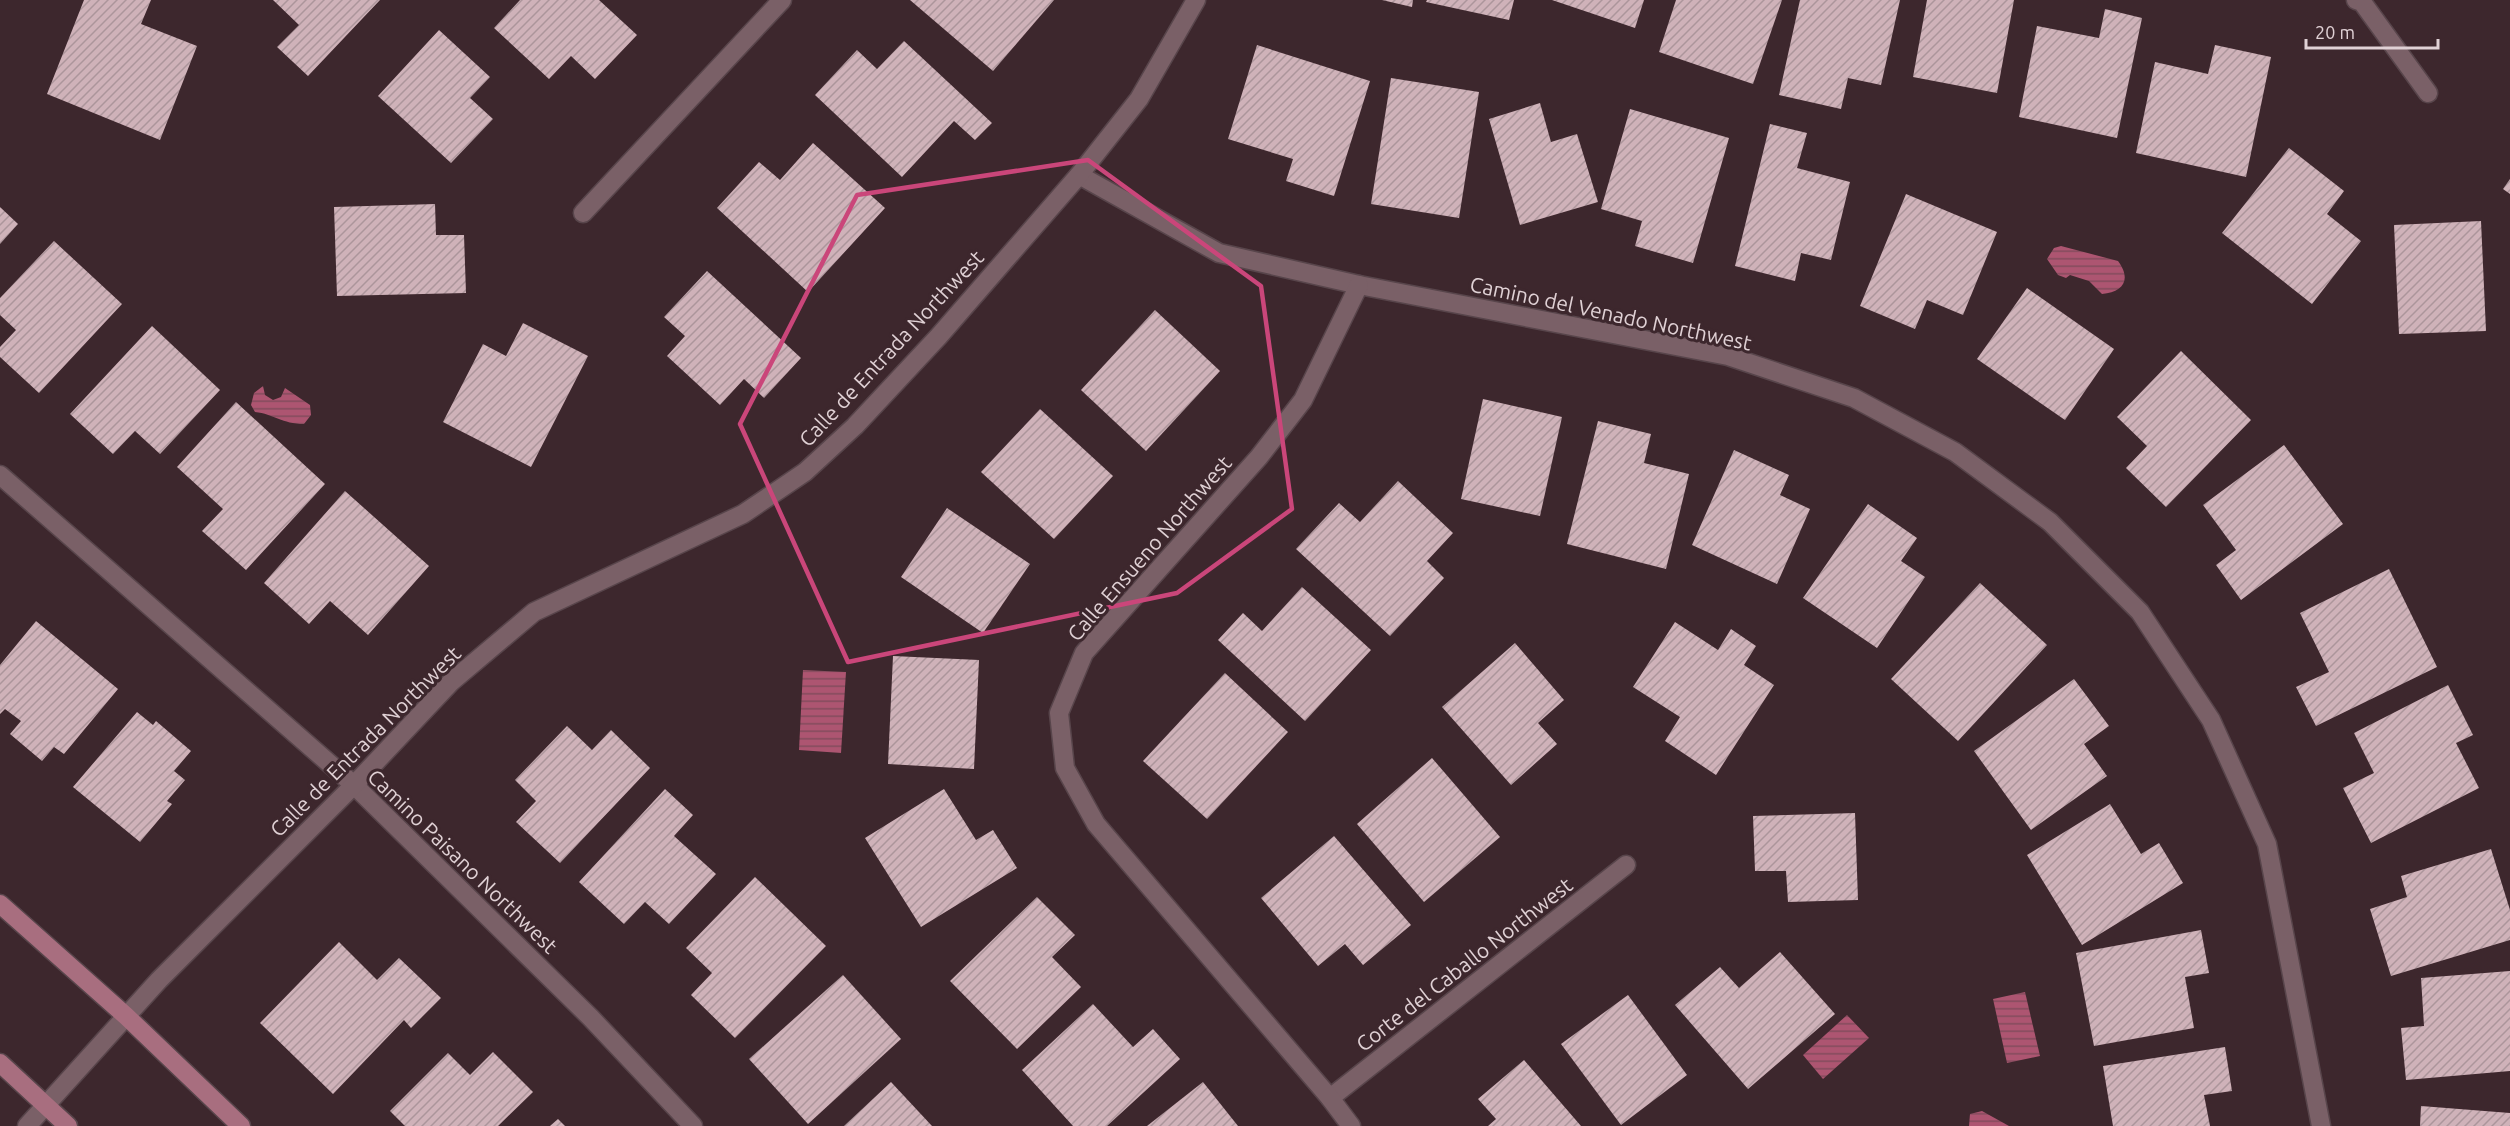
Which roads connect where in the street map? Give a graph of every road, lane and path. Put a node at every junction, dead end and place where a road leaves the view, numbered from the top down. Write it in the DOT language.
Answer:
graph roads {
  1 [pos="782,0"];
  2 [pos="1196,0"];
  3 [pos="2356,0"];
  4 [pos="2428,93"];
  5 [pos="1079,176"];
  6 [pos="583,213"];
  7 [pos="1359,285"];
  8 [pos="0,475"];
  9 [pos="354,785"];
  10 [pos="1626,865"];
  11 [pos="0,903"];
  12 [pos="126,1016"];
  13 [pos="0,1063"];
  14 [pos="1330,1098"];
  15 [pos="46,1106"];
  16 [pos="27,1126"];
  17 [pos="68,1126"];
  18 [pos="241,1126"];
  19 [pos="693,1126"];
  20 [pos="1351,1126"];
  21 [pos="2321,1126"];
  1 -- 6 [label="street"];
  2 -- 5 [label="street, Calle de Entrada Northwest"];
  3 -- 4 [label="street"];
  5 -- 7 [label="street, Camino del Venado Northwest"];
  5 -- 9 [label="street, Calle de Entrada Northwest"];
  7 -- 14 [label="street, Calle Ensueno Northwest"];
  7 -- 21 [label="street, Camino del Venado Northwest"];
  8 -- 9 [label="street, Camino Paisano Northwest"];
  9 -- 12 [label="street, Calle de Entrada Northwest"];
  9 -- 19 [label="street, Camino Paisano Northwest"];
  10 -- 14 [label="street, Corte del Caballo Northwest"];
  11 -- 12 [label="main road"];
  12 -- 15 [label="street, Calle de Entrada Northwest"];
  12 -- 18 [label="main road"];
  13 -- 15 [label="main road"];
  14 -- 20 [label="street, Calle Ensueno Northwest"];
  15 -- 16 [label="street, Calle de Entrada Northwest"];
  15 -- 17 [label="main road"];
}
